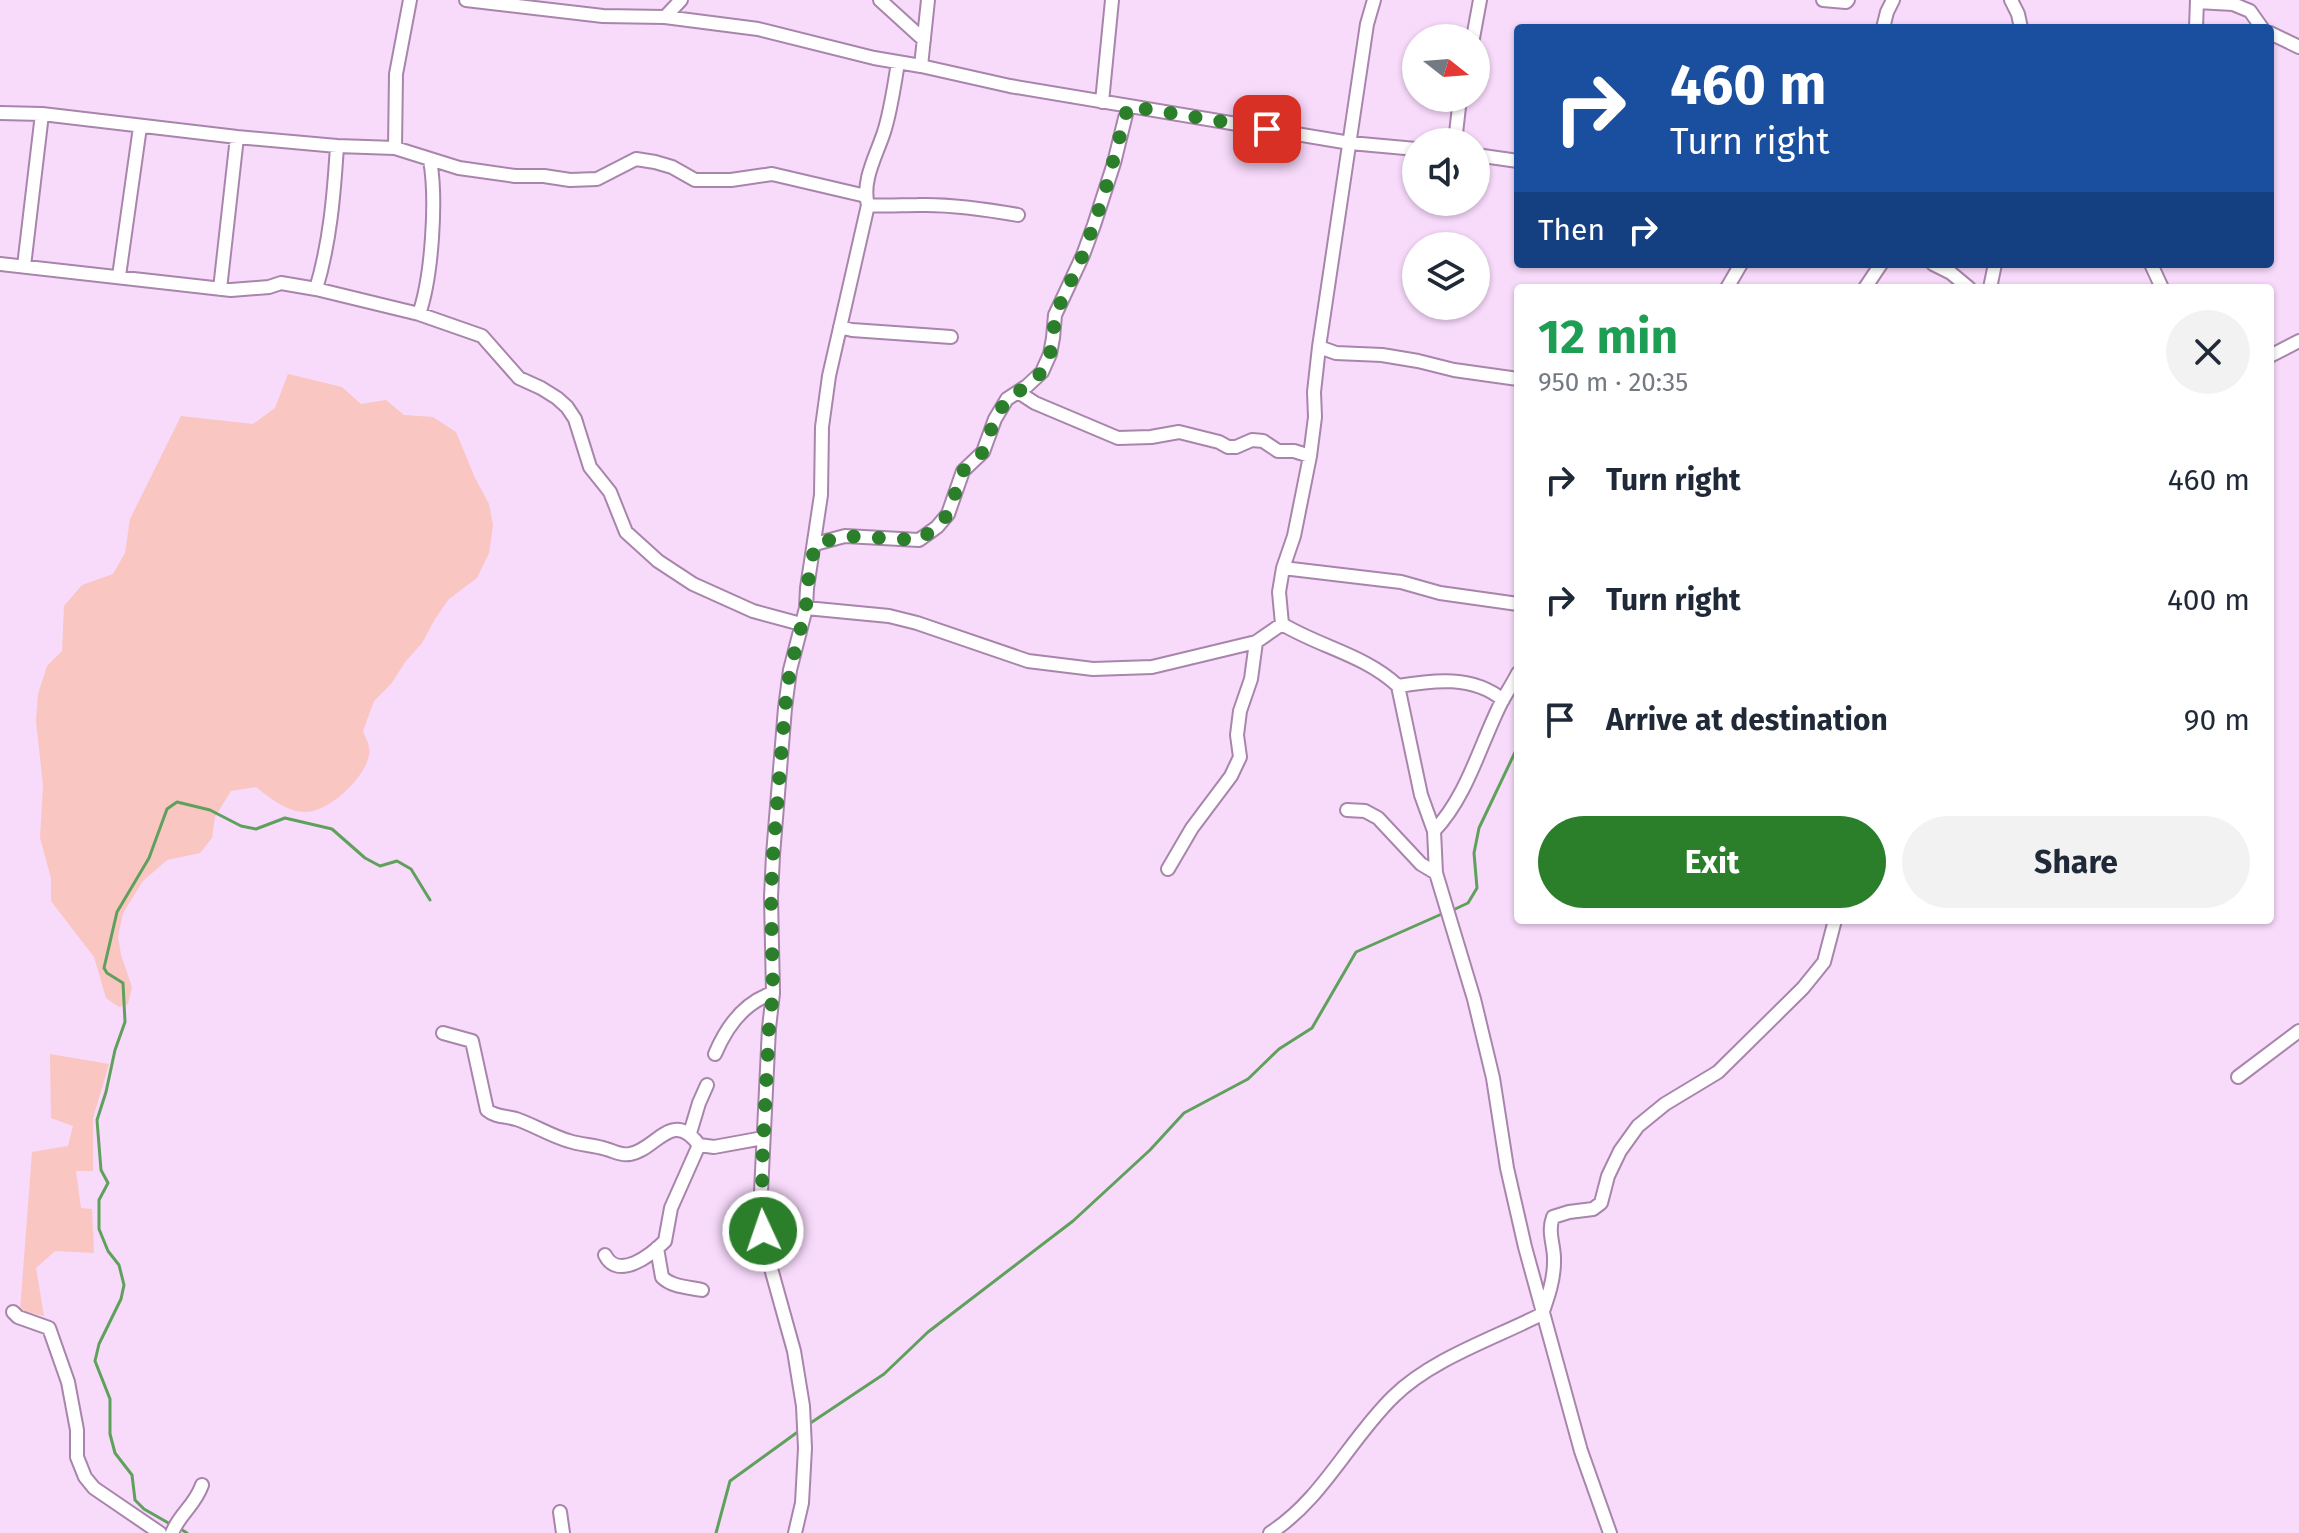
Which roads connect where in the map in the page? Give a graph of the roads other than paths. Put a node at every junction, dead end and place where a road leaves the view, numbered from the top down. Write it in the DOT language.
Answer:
graph roads {
  1 [pos="410,0"];
  2 [pos="466,0"];
  3 [pos="666,0"];
  4 [pos="681,0"];
  5 [pos="880,0"];
  6 [pos="928,0"];
  7 [pos="1112,0"];
  8 [pos="1374,0"];
  9 [pos="1480,0"];
  10 [pos="1823,0"];
  11 [pos="1848,0"];
  12 [pos="1893,0"];
  13 [pos="2011,0"];
  14 [pos="2197,1"];
  15 [pos="665,17"];
  16 [pos="1476,24"];
  17 [pos="1884,24"];
  18 [pos="2020,24"];
  19 [pos="2196,24"];
  20 [pos="2259,24"];
  21 [pos="2274,35"];
  22 [pos="924,40"];
  23 [pos="2299,47"];
  24 [pos="898,63"];
  25 [pos="921,66"];
  26 [pos="1102,102"];
  27 [pos="1128,106"];
  28 [pos="0,113"];
  29 [pos="42,114"];
  30 [pos="140,127"];
  31 [pos="237,137"];
  32 [pos="1350,143"];
  33 [pos="337,146"];
  34 [pos="395,148"];
  35 [pos="1402,148"];
  36 [pos="1490,157"];
  37 [pos="430,160"];
  38 [pos="1514,160"];
  39 [pos="867,200"];
  40 [pos="1018,215"];
  41 [pos="0,264"];
  42 [pos="24,266"];
  43 [pos="1941,268"];
  44 [pos="119,276"];
  45 [pos="1964,284"];
  46 [pos="220,289"];
  47 [pos="316,289"];
  48 [pos="419,314"];
  49 [pos="840,327"];
  50 [pos="951,337"];
  51 [pos="2299,341"];
  52 [pos="1319,347"];
  53 [pos="2274,354"];
  54 [pos="1514,378"];
  55 [pos="1018,392"];
  56 [pos="1310,456"];
  57 [pos="815,544"];
  58 [pos="1283,568"];
  59 [pos="1514,603"];
  60 [pos="806,608"];
  61 [pos="801,624"];
  62 [pos="1282,624"];
  63 [pos="1256,642"];
  64 [pos="1514,680"];
  65 [pos="1398,686"];
  66 [pos="1503,700"];
  67 [pos="1347,810"];
  68 [pos="1434,831"];
  69 [pos="1168,869"];
  70 [pos="1436,873"];
  71 [pos="1834,924"];
  72 [pos="773,993"];
  73 [pos="2299,1031"];
  74 [pos="443,1033"];
  75 [pos="715,1054"];
  76 [pos="2238,1077"];
  77 [pos="707,1085"];
  78 [pos="690,1133"];
  79 [pos="763,1138"];
  80 [pos="699,1145"];
  81 [pos="657,1248"];
  82 [pos="605,1255"];
  83 [pos="702,1290"];
  84 [pos="13,1312"];
  85 [pos="1542,1314"];
  86 [pos="202,1485"];
  87 [pos="560,1512"];
  88 [pos="160,1533"];
  89 [pos="172,1533"];
  90 [pos="563,1533"];
  91 [pos="795,1533"];
  92 [pos="1270,1533"];
  93 [pos="1610,1533"];
  1 -- 34 [label="street"];
  2 -- 15 [label="street"];
  3 -- 15 [label="street"];
  4 -- 15 [label="street"];
  5 -- 22 [label="street"];
  6 -- 22 [label="street"];
  7 -- 26 [label="street"];
  8 -- 32 [label="street"];
  9 -- 16 [label="street"];
  10 -- 11 [label="street"];
  12 -- 17 [label="street"];
  13 -- 18 [label="street"];
  14 -- 19 [label="street"];
  14 -- 20 [label="street"];
  15 -- 24 [label="street"];
  21 -- 23 [label="street"];
  22 -- 25 [label="street"];
  24 -- 25 [label="street"];
  24 -- 39 [label="street"];
  25 -- 26 [label="street"];
  26 -- 27 [label="street"];
  27 -- 32 [label="street"];
  27 -- 55 [label="street"];
  28 -- 29 [label="street"];
  29 -- 30 [label="street"];
  29 -- 42 [label="street"];
  30 -- 31 [label="street"];
  30 -- 44 [label="street"];
  31 -- 33 [label="street"];
  31 -- 46 [label="street"];
  32 -- 35 [label="street"];
  32 -- 52 [label="street"];
  33 -- 34 [label="street"];
  33 -- 47 [label="street"];
  34 -- 37 [label="street"];
  36 -- 38 [label="street"];
  37 -- 39 [label="street"];
  37 -- 48 [label="street"];
  39 -- 40 [label="street"];
  39 -- 49 [label="street"];
  41 -- 42 [label="street"];
  42 -- 44 [label="street"];
  43 -- 45 [label="street"];
  44 -- 46 [label="street"];
  46 -- 47 [label="street"];
  47 -- 48 [label="street"];
  48 -- 61 [label="street"];
  49 -- 50 [label="street"];
  49 -- 57 [label="street"];
  51 -- 53 [label="street"];
  52 -- 54 [label="street"];
  52 -- 56 [label="street"];
  55 -- 56 [label="street"];
  55 -- 57 [label="street"];
  56 -- 58 [label="street"];
  57 -- 60 [label="street"];
  58 -- 59 [label="street"];
  58 -- 62 [label="street"];
  60 -- 61 [label="street"];
  60 -- 63 [label="street"];
  61 -- 72 [label="street"];
  62 -- 63 [label="street"];
  62 -- 65 [label="street"];
  63 -- 69 [label="street"];
  64 -- 66 [label="street"];
  65 -- 66 [label="street"];
  65 -- 68 [label="street"];
  66 -- 68 [label="street"];
  67 -- 70 [label="street"];
  68 -- 70 [label="street"];
  70 -- 85 [label="street"];
  71 -- 85 [label="street"];
  72 -- 75 [label="street"];
  72 -- 79 [label="street"];
  73 -- 76 [label="street"];
  74 -- 78 [label="street"];
  77 -- 78 [label="street"];
  78 -- 80 [label="street"];
  79 -- 80 [label="street"];
  79 -- 91 [label="street"];
  80 -- 81 [label="street"];
  81 -- 82 [label="street"];
  81 -- 83 [label="street"];
  84 -- 88 [label="street"];
  85 -- 92 [label="street"];
  85 -- 93 [label="street"];
  86 -- 89 [label="street"];
  87 -- 90 [label="street"];
}
